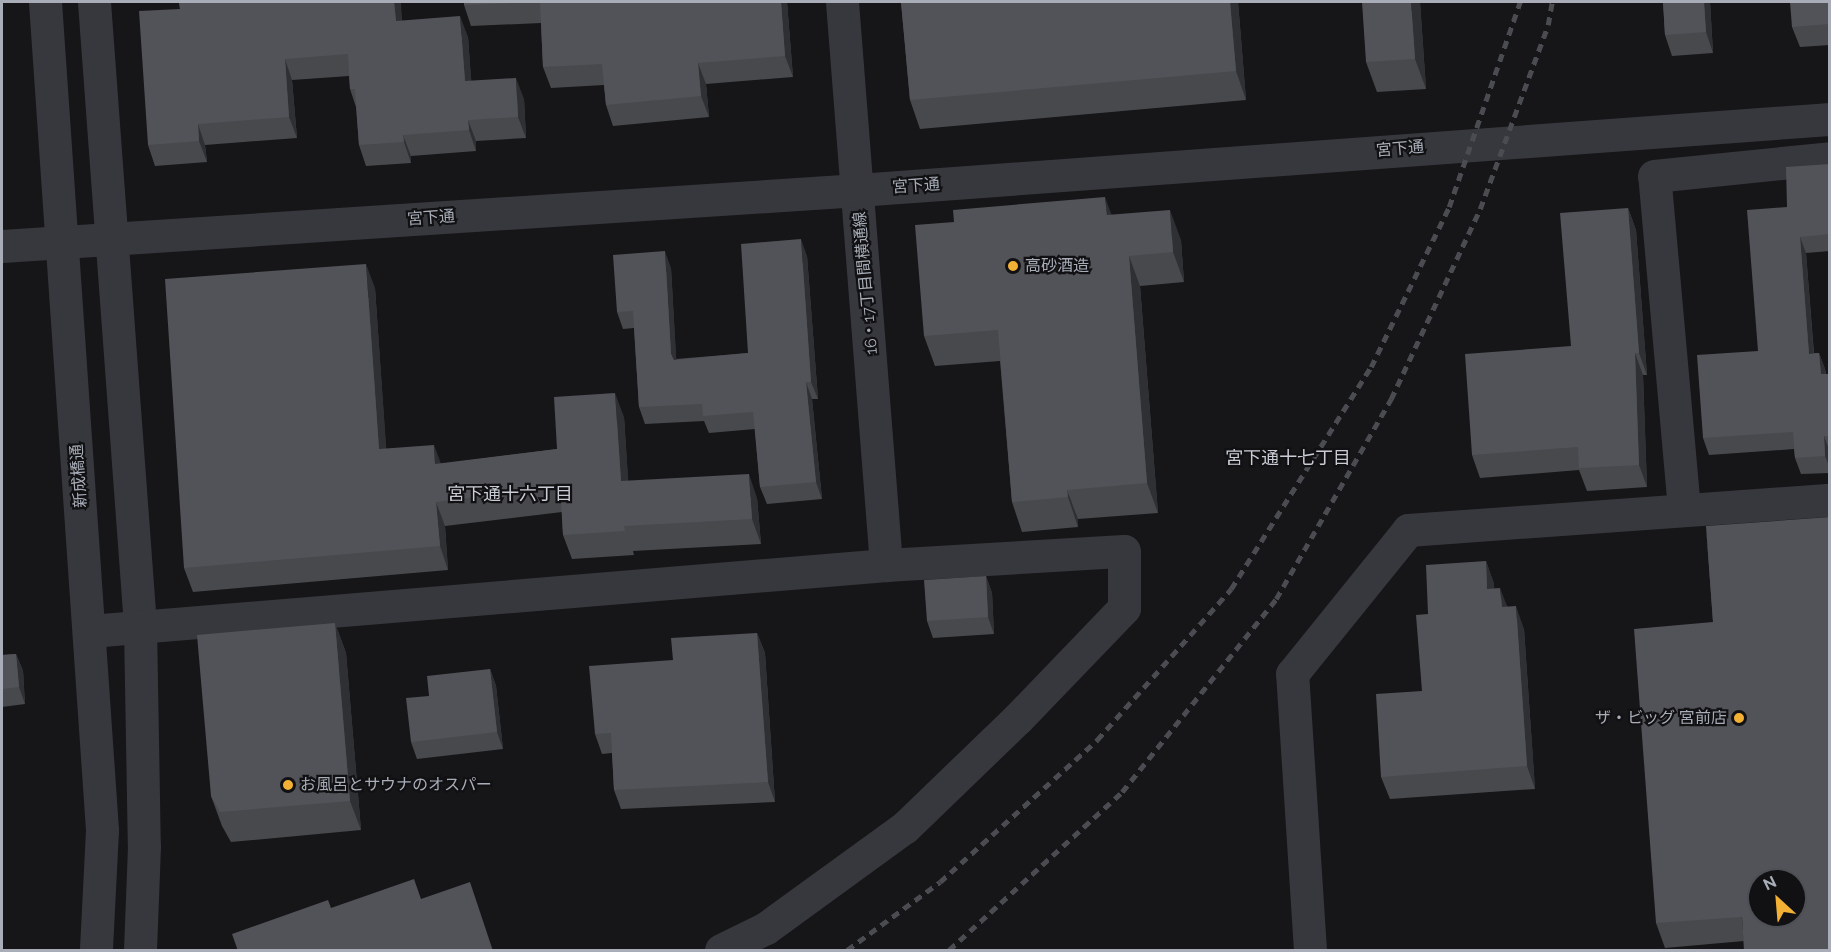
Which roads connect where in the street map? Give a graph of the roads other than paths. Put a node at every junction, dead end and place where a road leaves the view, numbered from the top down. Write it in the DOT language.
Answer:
graph roads {
  1 [pos="45,2"];
  2 [pos="94,2"];
  3 [pos="842,2"];
  4 [pos="1830,119"];
  5 [pos="1830,158"];
  6 [pos="858,190"];
  7 [pos="111,238"];
  8 [pos="62,242"];
  9 [pos="2,246"];
  10 [pos="1830,500"];
  11 [pos="1684,509"];
  12 [pos="886,565"];
  13 [pos="140,626"];
  14 [pos="90,631"];
  15 [pos="96,951"];
  16 [pos="140,951"];
  17 [pos="721,951"];
  18 [pos="1310,951"];
  1 -- 8 [label="street, 新成橋通"];
  2 -- 7 [label="street"];
  3 -- 6 [label="street, 16・17丁目間横通線"];
  4 -- 6 [label="street, 宮下通"];
  5 -- 11 [label="street"];
  6 -- 7 [label="street, 宮下通"];
  6 -- 12 [label="street, 16・17丁目間横通線"];
  7 -- 8 [label="street, 宮下通"];
  7 -- 13 [label="street"];
  8 -- 9 [label="street, 宮下通"];
  8 -- 14 [label="street, 新成橋通"];
  10 -- 11 [label="street"];
  11 -- 18 [label="street"];
  12 -- 13 [label="street"];
  12 -- 17 [label="street"];
  13 -- 14 [label="street"];
  13 -- 16 [label="street"];
  14 -- 15 [label="street, 新成橋通"];
}
